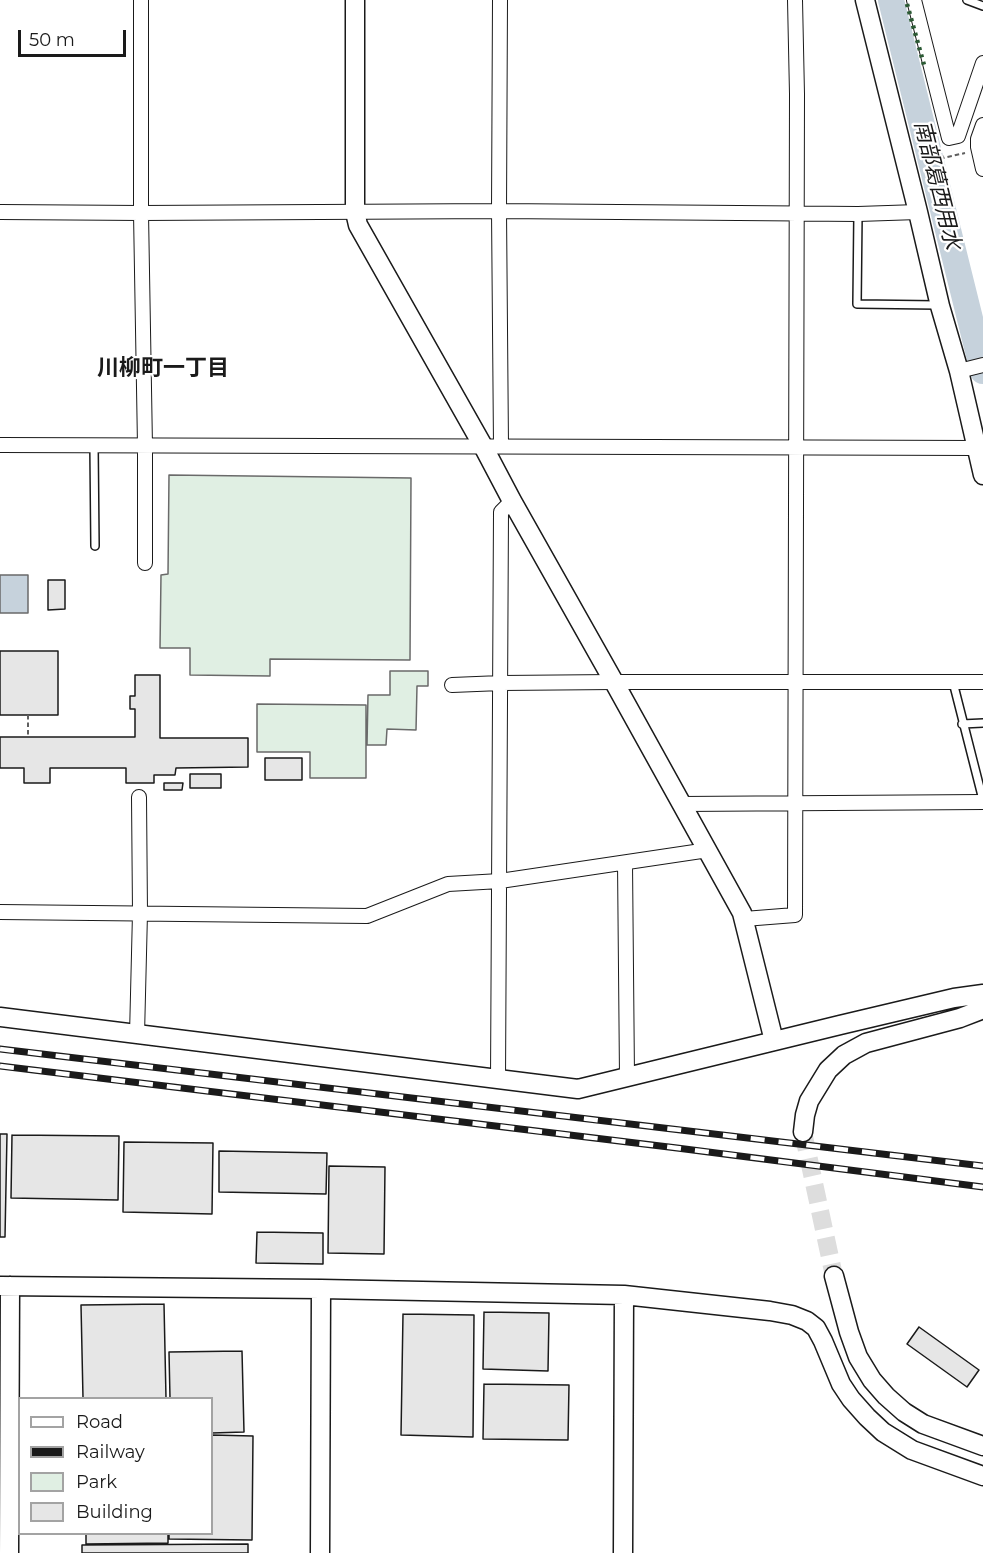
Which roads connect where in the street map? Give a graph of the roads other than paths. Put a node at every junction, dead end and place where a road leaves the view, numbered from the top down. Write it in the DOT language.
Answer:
graph roads {
  1 [pos="141,0"];
  2 [pos="355,0"];
  3 [pos="500,0"];
  4 [pos="795,0"];
  5 [pos="865,0"];
  6 [pos="914,0"];
  7 [pos="967,0"];
  8 [pos="983,6"];
  9 [pos="983,63"];
  10 [pos="983,125"];
  11 [pos="980,139"];
  12 [pos="983,169"];
  13 [pos="499,211"];
  14 [pos="0,212"];
  15 [pos="355,212"];
  16 [pos="918,212"];
  17 [pos="141,213"];
  18 [pos="796,213"];
  19 [pos="858,214"];
  20 [pos="940,306"];
  21 [pos="983,365"];
  22 [pos="963,370"];
  23 [pos="0,445"];
  24 [pos="94,446"];
  25 [pos="145,446"];
  26 [pos="492,446"];
  27 [pos="795,448"];
  28 [pos="976,448"];
  29 [pos="983,475"];
  30 [pos="512,501"];
  31 [pos="95,546"];
  32 [pos="145,563"];
  33 [pos="615,682"];
  34 [pos="952,682"];
  35 [pos="983,682"];
  36 [pos="501,683"];
  37 [pos="795,683"];
  38 [pos="452,685"];
  39 [pos="983,723"];
  40 [pos="962,724"];
  41 [pos="139,797"];
  42 [pos="983,801"];
  43 [pos="681,804"];
  44 [pos="795,804"];
  45 [pos="708,850"];
  46 [pos="625,863"];
  47 [pos="500,881"];
  48 [pos="0,912"];
  49 [pos="140,913"];
  50 [pos="744,919"];
  51 [pos="982,1000"];
  52 [pos="0,1017"];
  53 [pos="137,1035"];
  54 [pos="774,1041"];
  55 [pos="627,1077"];
  56 [pos="498,1080"];
  57 [pos="802,1132"];
  58 [pos="834,1276"];
  59 [pos="5,1286"];
  60 [pos="321,1289"];
  61 [pos="624,1295"];
  62 [pos="983,1446"];
  63 [pos="983,1476"];
  64 [pos="9,1553"];
  65 [pos="320,1553"];
  66 [pos="623,1553"];
  1 -- 17 [label="street"];
  2 -- 15 [label="street"];
  3 -- 13 [label="street"];
  4 -- 18 [label="street"];
  5 -- 16 [label="street"];
  6 -- 9 [label="street"];
  7 -- 8 [label="lane"];
  10 -- 11 [label="street"];
  11 -- 12 [label="street"];
  13 -- 15 [label="street"];
  13 -- 18 [label="street"];
  13 -- 26 [label="street"];
  14 -- 17 [label="street"];
  15 -- 17 [label="street"];
  15 -- 26 [label="street"];
  16 -- 19 [label="street"];
  16 -- 20 [label="street"];
  17 -- 25 [label="street"];
  18 -- 19 [label="street"];
  18 -- 27 [label="street"];
  19 -- 20 [label="lane"];
  20 -- 22 [label="street"];
  21 -- 22 [label="street"];
  22 -- 28 [label="street"];
  23 -- 24 [label="street"];
  24 -- 25 [label="street"];
  24 -- 31 [label="lane"];
  25 -- 26 [label="street"];
  25 -- 32 [label="street"];
  26 -- 27 [label="street"];
  26 -- 30 [label="street"];
  27 -- 28 [label="street"];
  27 -- 37 [label="street"];
  28 -- 29 [label="street"];
  30 -- 33 [label="street"];
  30 -- 36 [label="street"];
  33 -- 36 [label="street"];
  33 -- 37 [label="street"];
  33 -- 43 [label="street"];
  34 -- 35 [label="street"];
  34 -- 37 [label="street"];
  34 -- 40 [label="lane"];
  36 -- 38 [label="street"];
  36 -- 47 [label="street"];
  37 -- 44 [label="street"];
  39 -- 40 [label="lane"];
  40 -- 42 [label="lane"];
  41 -- 49 [label="street"];
  42 -- 44 [label="street"];
  43 -- 44 [label="street"];
  43 -- 45 [label="street"];
  44 -- 50 [label="street"];
  45 -- 46 [label="street"];
  45 -- 50 [label="street"];
  46 -- 47 [label="street"];
  46 -- 55 [label="street"];
  47 -- 49 [label="street"];
  47 -- 56 [label="street"];
  48 -- 49 [label="street"];
  49 -- 53 [label="street"];
  50 -- 54 [label="street"];
  51 -- 54 [label="street"];
  51 -- 57 [label="street"];
  52 -- 53 [label="street"];
  53 -- 56 [label="street"];
  54 -- 55 [label="street"];
  55 -- 56 [label="street"];
  58 -- 62 [label="street"];
  59 -- 60 [label="street"];
  59 -- 64 [label="street"];
  60 -- 61 [label="street"];
  60 -- 65 [label="street"];
  61 -- 63 [label="street"];
  61 -- 66 [label="street"];
}
